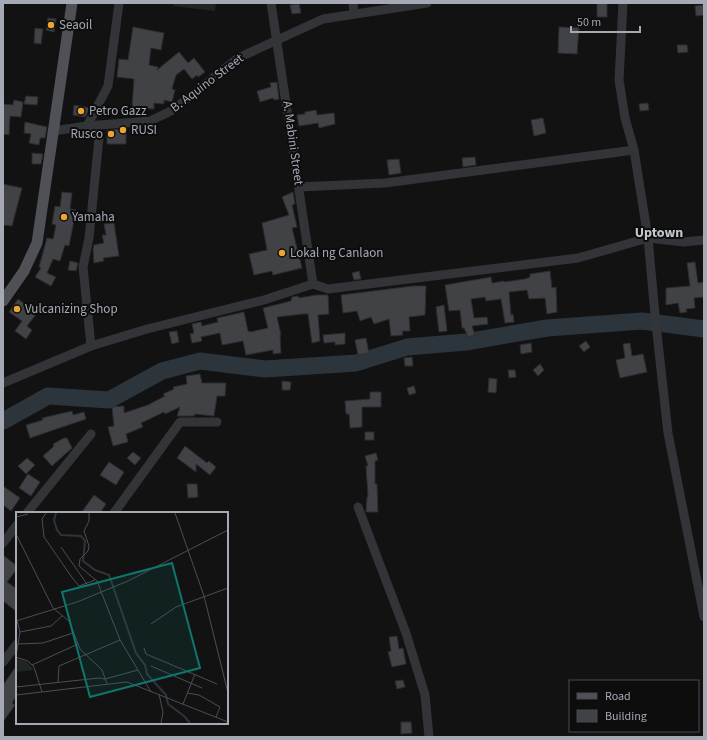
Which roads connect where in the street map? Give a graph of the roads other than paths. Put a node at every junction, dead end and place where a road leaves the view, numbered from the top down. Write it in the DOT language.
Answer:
graph roads {
  1 [pos="72,3"];
  2 [pos="119,3"];
  3 [pos="271,3"];
  4 [pos="353,3"];
  5 [pos="427,3"];
  6 [pos="623,3"];
  7 [pos="354,14"];
  8 [pos="278,40"];
  9 [pos="87,126"];
  10 [pos="53,131"];
  11 [pos="634,150"];
  12 [pos="299,187"];
  13 [pos="648,238"];
  14 [pos="704,240"];
  15 [pos="312,284"];
  16 [pos="3,301"];
  17 [pos="91,346"];
  18 [pos="3,383"];
  19 [pos="217,422"];
  20 [pos="91,434"];
  21 [pos="358,507"];
  22 [pos="28,512"];
  23 [pos="115,512"];
  24 [pos="16,526"];
  25 [pos="3,543"];
  26 [pos="704,618"];
  27 [pos="16,645"];
  28 [pos="3,662"];
  29 [pos="429,737"];
  1 -- 10 [label="main road"];
  2 -- 9 [label="street"];
  3 -- 8 [label="street, A. Mabini Street"];
  4 -- 7 [label="street"];
  5 -- 7 [label="street, B. Aquino Street"];
  6 -- 11 [label="street"];
  7 -- 8 [label="street, B. Aquino Street"];
  8 -- 9 [label="street, B. Aquino Street"];
  8 -- 12 [label="street, A. Mabini Street"];
  9 -- 10 [label="street, B. Aquino Street"];
  9 -- 17 [label="street"];
  10 -- 16 [label="main road"];
  11 -- 12 [label="street"];
  11 -- 13 [label="street"];
  12 -- 15 [label="street, A. Mabini Street"];
  13 -- 14 [label="street"];
  13 -- 15 [label="street"];
  13 -- 26 [label="street"];
  15 -- 17 [label="street"];
  17 -- 18 [label="street"];
  19 -- 23 [label="street"];
  20 -- 22 [label="street"];
  21 -- 29 [label="street"];
  24 -- 25 [label="street"];
  27 -- 28 [label="street"];
}
